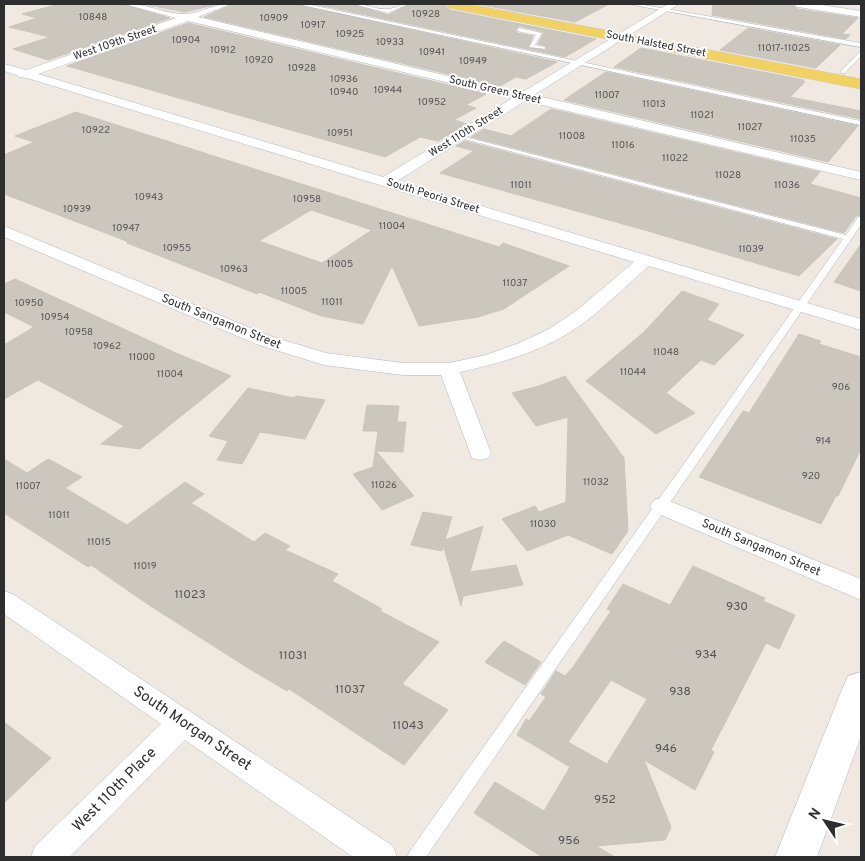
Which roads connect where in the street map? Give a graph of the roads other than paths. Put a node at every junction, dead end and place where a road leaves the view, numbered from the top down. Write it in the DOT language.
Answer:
graph roads {
  1 [pos="129,4"];
  2 [pos="226,4"];
  3 [pos="300,4"];
  4 [pos="356,4"];
  5 [pos="405,4"];
  6 [pos="450,4"];
  7 [pos="484,4"];
  8 [pos="631,4"];
  9 [pos="674,4"];
  10 [pos="798,4"];
  11 [pos="665,10"];
  12 [pos="861,14"];
  13 [pos="187,17"];
  14 [pos="520,30"];
  15 [pos="625,34"];
  16 [pos="861,44"];
  17 [pos="861,53"];
  18 [pos="582,60"];
  19 [pos="843,72"];
  20 [pos="7,74"];
  21 [pos="26,74"];
  22 [pos="861,76"];
  23 [pos="861,84"];
  24 [pos="524,96"];
  25 [pos="861,123"];
  26 [pos="459,136"];
  27 [pos="861,176"];
  28 [pos="386,182"];
  29 [pos="861,219"];
  30 [pos="4,231"];
  31 [pos="848,238"];
  32 [pos="646,260"];
  33 [pos="800,306"];
  34 [pos="861,325"];
  35 [pos="449,369"];
  36 [pos="480,453"];
  37 [pos="662,506"];
  38 [pos="861,590"];
  39 [pos="4,601"];
  40 [pos="861,687"];
  41 [pos="182,722"];
  42 [pos="47,857"];
  43 [pos="381,857"];
  44 [pos="416,857"];
  45 [pos="796,857"];
  1 -- 13 [label="street, South Green Street"];
  2 -- 13 [label="street, West 109th Street"];
  3 -- 18 [label="lane"];
  4 -- 5 [label="lane"];
  6 -- 15 [label="main road, South Halsted Street"];
  7 -- 15 [label="main road, South Halsted Street"];
  8 -- 11 [label="lane"];
  9 -- 11 [label="street, West 110th Street"];
  10 -- 12 [label="street"];
  11 -- 15 [label="street, West 110th Street"];
  11 -- 16 [label="lane"];
  13 -- 21 [label="street, West 109th Street"];
  13 -- 24 [label="street, South Green Street"];
  14 -- 18 [label="lane"];
  15 -- 18 [label="street, West 110th Street"];
  15 -- 19 [label="main road, South Halsted Street"];
  15 -- 23 [label="main road, South Halsted Street"];
  17 -- 19 [label="lane"];
  18 -- 24 [label="street, West 110th Street"];
  18 -- 25 [label="lane"];
  19 -- 22 [label="main road, South Halsted Street"];
  20 -- 21 [label="street, South Peoria Street"];
  21 -- 28 [label="street, South Peoria Street"];
  24 -- 26 [label="street, West 110th Street"];
  24 -- 27 [label="street, South Green Street"];
  26 -- 28 [label="street, West 110th Street"];
  26 -- 31 [label="lane"];
  28 -- 32 [label="street, South Peoria Street"];
  29 -- 31 [label="lane"];
  30 -- 35 [label="street, South Sangamon Street"];
  31 -- 33 [label="lane"];
  32 -- 33 [label="street, South Peoria Street"];
  32 -- 35 [label="street, South Sangamon Street"];
  33 -- 34 [label="street, South Peoria Street"];
  33 -- 37 [label="lane"];
  35 -- 36 [label="street"];
  37 -- 38 [label="street, South Sangamon Street"];
  37 -- 44 [label="lane"];
  39 -- 41 [label="street, South Morgan Street"];
  40 -- 45 [label="main road"];
  41 -- 42 [label="street, West 110th Place"];
  41 -- 43 [label="street, South Morgan Street"];
}
